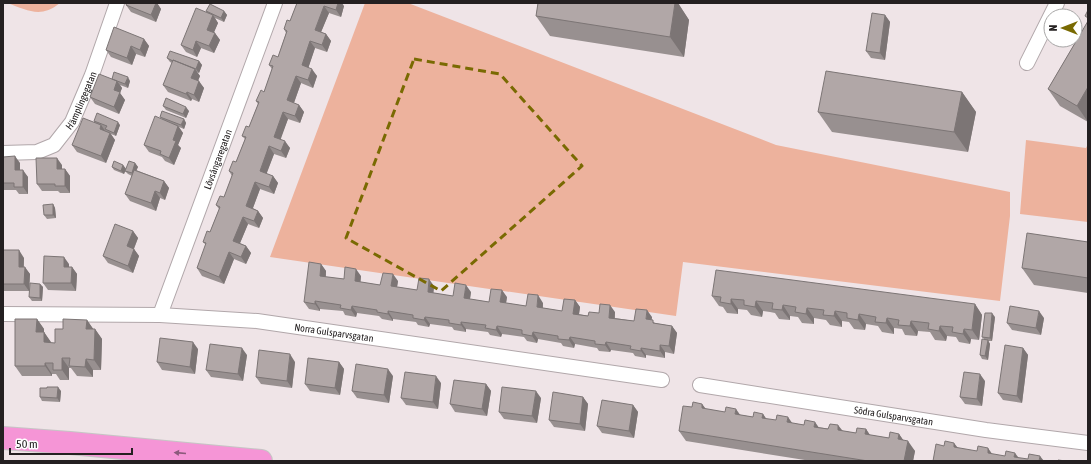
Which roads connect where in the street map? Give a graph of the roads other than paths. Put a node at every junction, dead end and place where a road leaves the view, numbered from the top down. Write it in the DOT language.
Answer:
graph roads {
  1 [pos="117,3"];
  2 [pos="275,3"];
  3 [pos="1057,3"];
  4 [pos="1027,63"];
  5 [pos="3,153"];
  6 [pos="3,314"];
  7 [pos="160,314"];
  8 [pos="662,380"];
  9 [pos="700,386"];
  10 [pos="3,438"];
  11 [pos="1088,443"];
  12 [pos="261,461"];
  1 -- 5 [label="street, Hämplingegatan"];
  2 -- 7 [label="street, Lövsångaregatan"];
  3 -- 4 [label="street"];
  6 -- 7 [label="street, Norra Gulsparvsgatan"];
  7 -- 8 [label="street, Norra Gulsparvsgatan"];
  9 -- 11 [label="street, Södra Gulsparvsgatan"];
  12 -- 10 [label="highway, one-way"];
}
